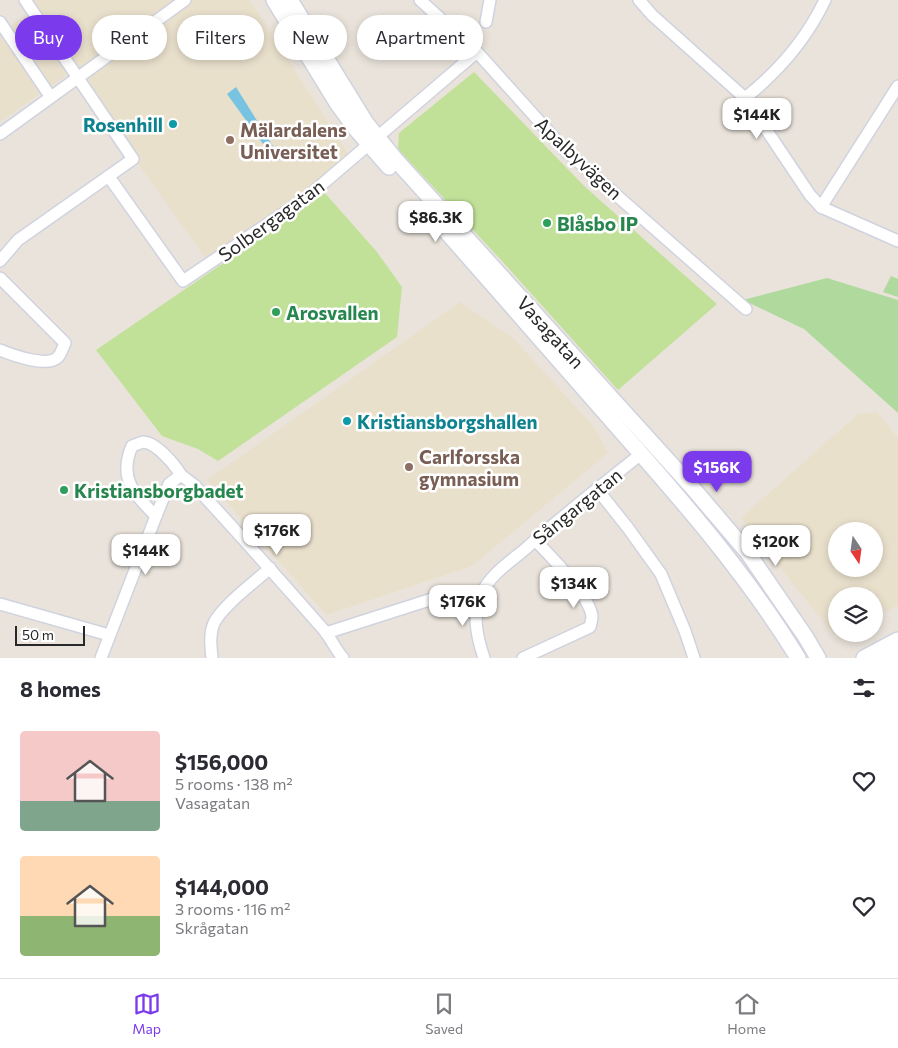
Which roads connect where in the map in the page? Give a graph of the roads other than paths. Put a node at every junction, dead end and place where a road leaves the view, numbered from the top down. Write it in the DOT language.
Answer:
graph roads {
  1 [pos="25,0"];
  2 [pos="185,0"];
  3 [pos="274,0"];
  4 [pos="290,0"];
  5 [pos="420,0"];
  6 [pos="490,0"];
  7 [pos="639,0"];
  8 [pos="825,0"];
  9 [pos="436,15"];
  10 [pos="486,22"];
  11 [pos="1,25"];
  12 [pos="483,59"];
  13 [pos="468,60"];
  14 [pos="78,76"];
  15 [pos="898,86"];
  16 [pos="50,96"];
  17 [pos="745,98"];
  18 [pos="0,134"];
  19 [pos="373,140"];
  20 [pos="109,177"];
  21 [pos="821,207"];
  22 [pos="898,241"];
  23 [pos="0,261"];
  24 [pos="0,278"];
  25 [pos="746,309"];
  26 [pos="0,350"];
  27 [pos="646,449"];
  28 [pos="183,477"];
  29 [pos="597,489"];
  30 [pos="156,516"];
  31 [pos="535,540"];
  32 [pos="270,568"];
  33 [pos="481,595"];
  34 [pos="0,604"];
  35 [pos="326,633"];
  36 [pos="109,635"];
  37 [pos="898,640"];
  38 [pos="898,653"];
  39 [pos="819,657"];
  40 [pos="101,658"];
  41 [pos="212,658"];
  42 [pos="343,658"];
  43 [pos="484,658"];
  44 [pos="523,658"];
  45 [pos="694,658"];
  46 [pos="798,658"];
  47 [pos="864,658"];
  48 [pos="888,658"];
  1 -- 14 [label="street"];
  2 -- 14 [label="street"];
  3 -- 19 [label="street, Vasagatan"];
  4 -- 19 [label="street, Vasagatan"];
  5 -- 9 [label="street, Apalbyvägen"];
  6 -- 10 [label="street"];
  7 -- 17 [label="street"];
  8 -- 17 [label="street"];
  11 -- 16 [label="street"];
  12 -- 25 [label="street, Apalbyvägen"];
  13 -- 19 [label="street, Solbergagatan"];
  14 -- 16 [label="street"];
  14 -- 20 [label="street"];
  15 -- 21 [label="street"];
  16 -- 18 [label="street"];
  17 -- 21 [label="street"];
  19 -- 20 [label="street, Solbergagatan"];
  19 -- 27 [label="street, Vasagatan"];
  20 -- 23 [label="street"];
  21 -- 22 [label="street"];
  24 -- 26 [label="street"];
  27 -- 29 [label="street, Sångargatan"];
  27 -- 39 [label="street, Vasagatan"];
  27 -- 46 [label="street, Vasagatan"];
  28 -- 30 [label="street"];
  28 -- 30 [label="street"];
  28 -- 32 [label="street"];
  29 -- 31 [label="street, Sångargatan"];
  29 -- 45 [label="street"];
  30 -- 36 [label="street"];
  31 -- 33 [label="street, Sångargatan"];
  31 -- 44 [label="street"];
  32 -- 35 [label="street"];
  32 -- 41 [label="street"];
  33 -- 35 [label="street"];
  33 -- 43 [label="street"];
  34 -- 36 [label="street"];
  35 -- 42 [label="street"];
  36 -- 40 [label="street"];
  37 -- 47 [label="street"];
  38 -- 48 [label="street"];
}
